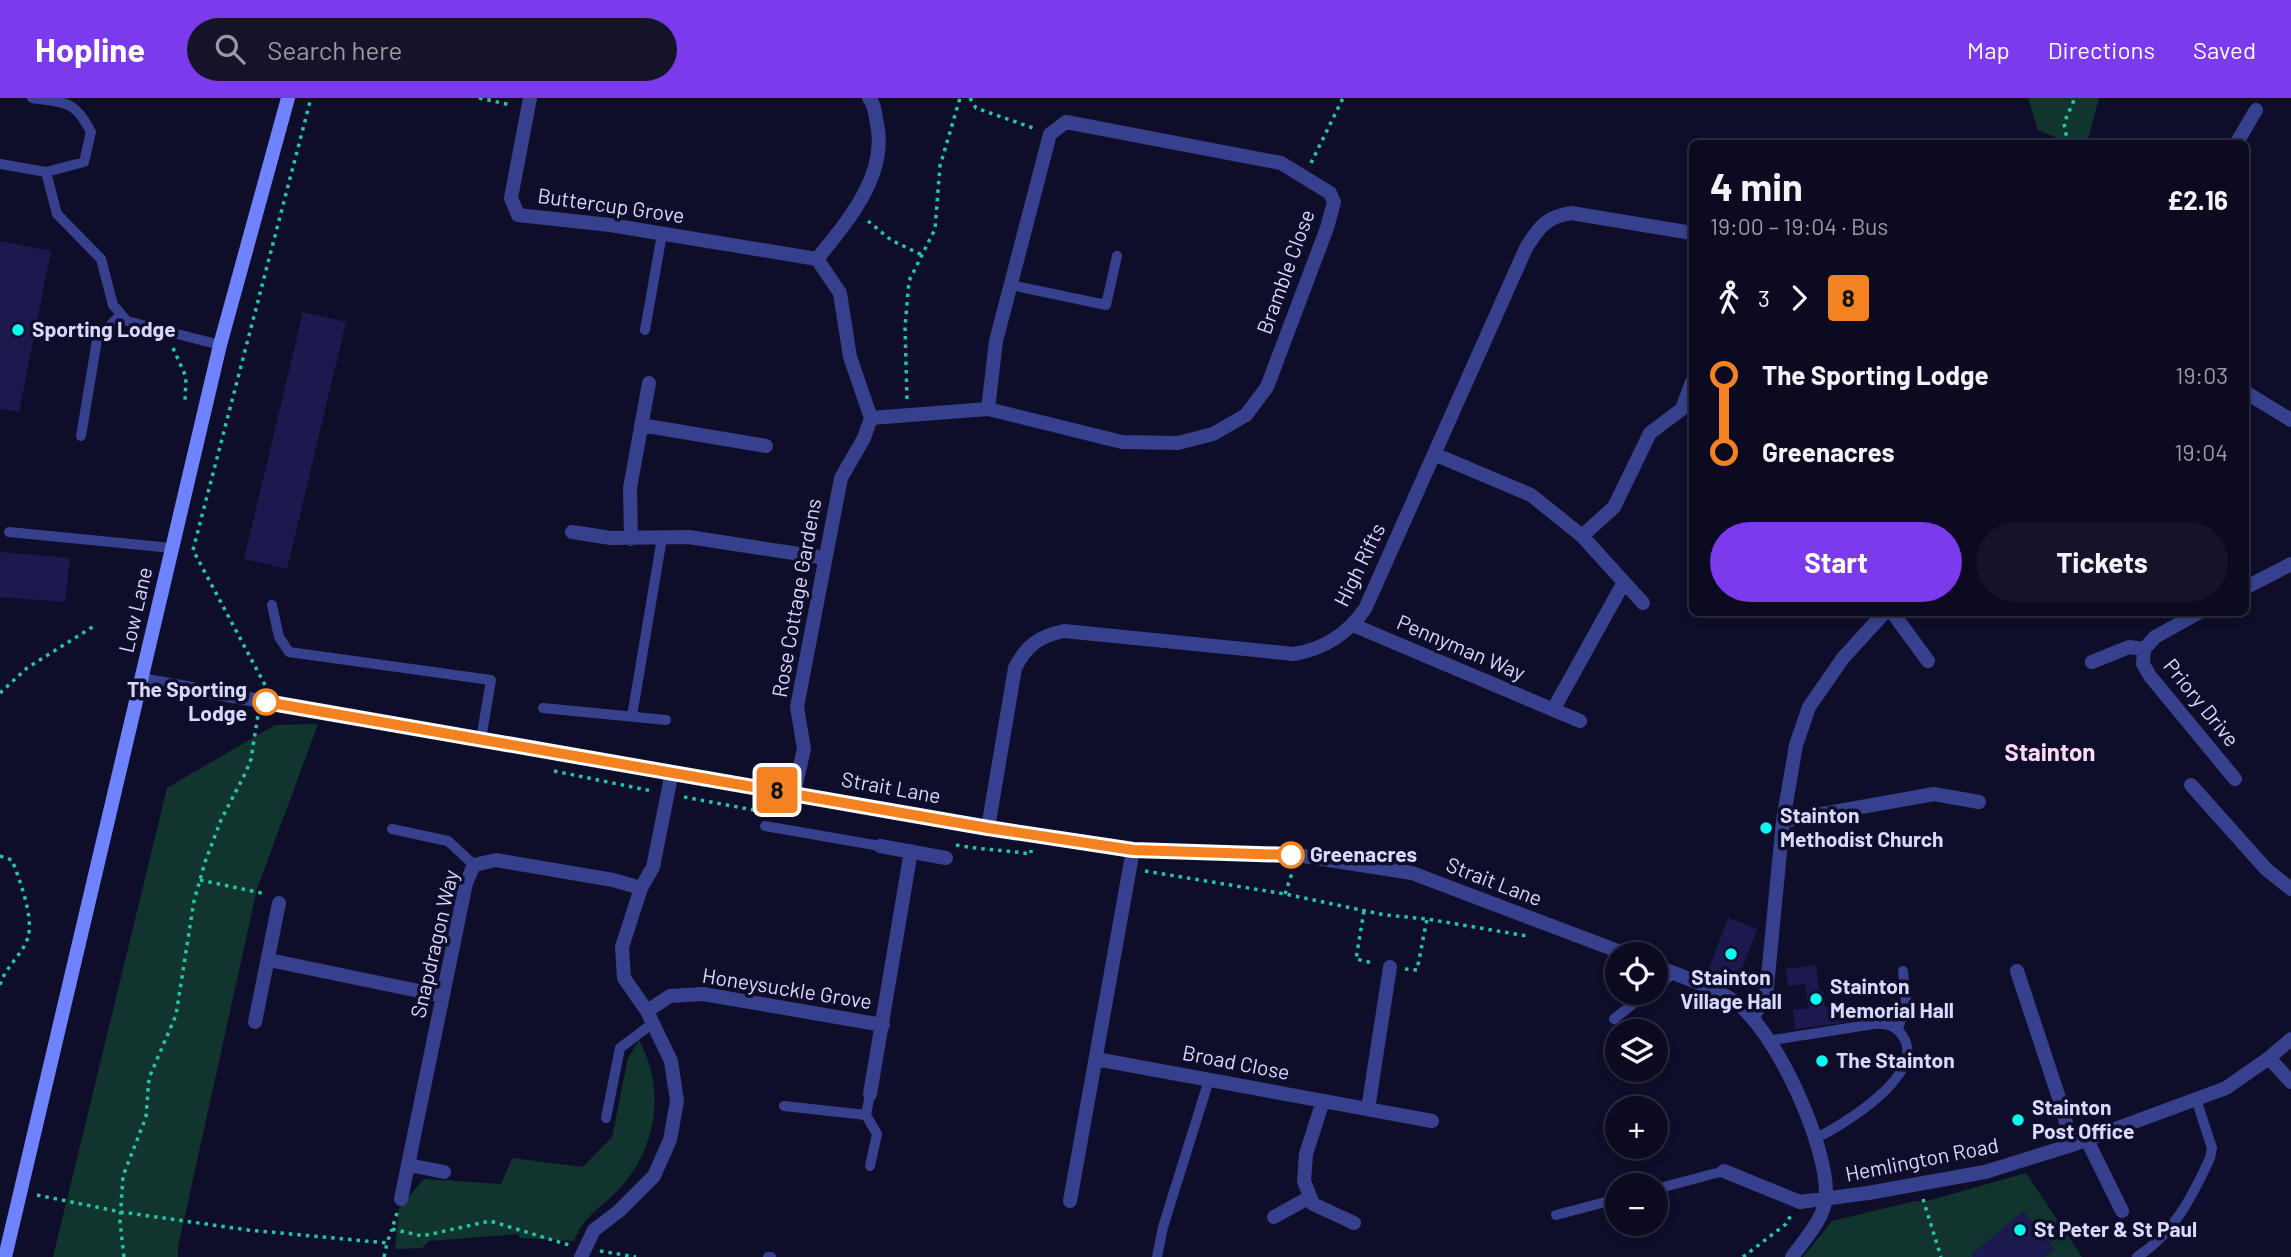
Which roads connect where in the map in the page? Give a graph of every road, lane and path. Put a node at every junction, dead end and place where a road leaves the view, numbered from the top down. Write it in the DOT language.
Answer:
graph roads {
  1 [pos="32,98"];
  2 [pos="288,98"];
  3 [pos="311,98"];
  4 [pos="479,98"];
  5 [pos="869,98"];
  6 [pos="960,98"];
  7 [pos="970,98"];
  8 [pos="1343,98"];
  9 [pos="2075,98"];
  10 [pos="529,103"];
  11 [pos="2256,110"];
  12 [pos="1050,134"];
  13 [pos="2067,140"];
  14 [pos="2238,140"];
  15 [pos="0,164"];
  16 [pos="46,172"];
  17 [pos="1303,177"];
  18 [pos="854,209"];
  19 [pos="662,233"];
  20 [pos="1689,233"];
  21 [pos="922,255"];
  22 [pos="1117,256"];
  23 [pos="817,259"];
  24 [pos="1011,285"];
  25 [pos="121,314"];
  26 [pos="645,330"];
  27 [pos="167,331"];
  28 [pos="220,345"];
  29 [pos="649,383"];
  30 [pos="2249,394"];
  31 [pos="206,404"];
  32 [pos="229,408"];
  33 [pos="988,409"];
  34 [pos="1687,412"];
  35 [pos="906,415"];
  36 [pos="871,418"];
  37 [pos="2291,420"];
  38 [pos="641,425"];
  39 [pos="81,436"];
  40 [pos="766,446"];
  41 [pos="1434,454"];
  42 [pos="9,532"];
  43 [pos="572,532"];
  44 [pos="1582,536"];
  45 [pos="662,538"];
  46 [pos="631,539"];
  47 [pos="172,548"];
  48 [pos="825,558"];
  49 [pos="2291,564"];
  50 [pos="1624,582"];
  51 [pos="2249,586"];
  52 [pos="1643,603"];
  53 [pos="272,606"];
  54 [pos="1881,616"];
  55 [pos="1895,616"];
  56 [pos="2193,616"];
  57 [pos="1353,625"];
  58 [pos="94,626"];
  59 [pos="2144,649"];
  60 [pos="1928,662"];
  61 [pos="2092,662"];
  62 [pos="141,680"];
  63 [pos="0,693"];
  64 [pos="265,702"];
  65 [pos="542,708"];
  66 [pos="1553,710"];
  67 [pos="632,716"];
  68 [pos="666,720"];
  69 [pos="1580,721"];
  70 [pos="481,738"];
  71 [pos="672,772"];
  72 [pos="2235,779"];
  73 [pos="2191,785"];
  74 [pos="794,793"];
  75 [pos="1979,802"];
  76 [pos="1783,821"];
  77 [pos="765,826"];
  78 [pos="988,828"];
  79 [pos="392,829"];
  80 [pos="880,846"];
  81 [pos="1133,850"];
  82 [pos="911,851"];
  83 [pos="1297,855"];
  84 [pos="0,856"];
  85 [pos="946,858"];
  86 [pos="474,865"];
  87 [pos="1131,869"];
  88 [pos="200,880"];
  89 [pos="641,888"];
  90 [pos="2291,889"];
  91 [pos="1285,894"];
  92 [pos="276,899"];
  93 [pos="1531,937"];
  94 [pos="1605,946"];
  95 [pos="269,960"];
  96 [pos="1390,967"];
  97 [pos="1668,971"];
  98 [pos="1903,971"];
  99 [pos="2017,971"];
  100 [pos="1674,974"];
  101 [pos="1668,978"];
  102 [pos="0,985"];
  103 [pos="443,996"];
  104 [pos="1632,1005"];
  105 [pos="650,1017"];
  106 [pos="1752,1018"];
  107 [pos="1614,1019"];
  108 [pos="255,1022"];
  109 [pos="883,1025"];
  110 [pos="1898,1029"];
  111 [pos="2291,1039"];
  112 [pos="1767,1041"];
  113 [pos="2269,1058"];
  114 [pos="1096,1059"];
  115 [pos="1209,1080"];
  116 [pos="2291,1082"];
  117 [pos="870,1094"];
  118 [pos="2196,1099"];
  119 [pos="1323,1101"];
  120 [pos="784,1106"];
  121 [pos="1368,1109"];
  122 [pos="866,1115"];
  123 [pos="606,1118"];
  124 [pos="1432,1121"];
  125 [pos="1816,1138"];
  126 [pos="2087,1140"];
  127 [pos="2073,1145"];
  128 [pos="409,1164"];
  129 [pos="870,1166"];
  130 [pos="1724,1171"];
  131 [pos="444,1172"];
  132 [pos="1916,1185"];
  133 [pos="1668,1186"];
  134 [pos="20,1190"];
  135 [pos="1310,1197"];
  136 [pos="1826,1198"];
  137 [pos="401,1199"];
  138 [pos="1070,1201"];
  139 [pos="1605,1202"];
  140 [pos="2122,1211"];
  141 [pos="121,1212"];
  142 [pos="1556,1215"];
  143 [pos="1274,1217"];
  144 [pos="1790,1217"];
  145 [pos="1354,1223"];
  146 [pos="392,1228"];
  147 [pos="387,1243"];
  148 [pos="583,1253"];
  149 [pos="5,1257"];
  150 [pos="124,1257"];
  151 [pos="384,1257"];
  152 [pos="636,1257"];
  153 [pos="1157,1257"];
  154 [pos="1743,1257"];
  155 [pos="1793,1257"];
  156 [pos="1941,1257"];
  157 [pos="2137,1257"];
  1 -- 16 [label="lane"];
  2 -- 28 [label="main road, Low Lane"];
  3 -- 32 [label="path"];
  4 -- 10 [label="path"];
  5 -- 18 [label="street"];
  6 -- 21 [label="path"];
  7 -- 12 [label="path"];
  8 -- 17 [label="path"];
  9 -- 13 [label="path"];
  10 -- 19 [label="street, Buttercup Grove"];
  11 -- 14 [label="street"];
  12 -- 17 [label="street, Bramble Close"];
  12 -- 24 [label="street"];
  15 -- 16 [label="lane"];
  16 -- 25 [label="lane"];
  17 -- 33 [label="street, Bramble Close"];
  18 -- 21 [label="path"];
  18 -- 23 [label="street"];
  19 -- 23 [label="street, Buttercup Grove"];
  19 -- 26 [label="lane"];
  20 -- 41 [label="street, High Rifts"];
  21 -- 35 [label="path"];
  22 -- 24 [label="lane"];
  23 -- 36 [label="street"];
  24 -- 33 [label="street"];
  25 -- 27 [label="lane"];
  25 -- 39 [label="lane"];
  27 -- 28 [label="lane"];
  27 -- 31 [label="path"];
  28 -- 31 [label="main road, Low Lane"];
  29 -- 38 [label="street"];
  30 -- 37 [label="street"];
  31 -- 32 [label="path"];
  31 -- 47 [label="main road, Low Lane"];
  32 -- 64 [label="path"];
  33 -- 35 [label="street, Bramble Close"];
  34 -- 44 [label="street"];
  35 -- 36 [label="street, Bramble Close"];
  36 -- 48 [label="street, Rose Cottage Gardens"];
  38 -- 40 [label="street"];
  38 -- 46 [label="street"];
  41 -- 44 [label="street"];
  41 -- 57 [label="street, High Rifts"];
  42 -- 47 [label="lane"];
  43 -- 46 [label="street"];
  44 -- 50 [label="street"];
  45 -- 46 [label="street"];
  45 -- 48 [label="street"];
  45 -- 67 [label="lane"];
  47 -- 62 [label="main road, Low Lane"];
  48 -- 74 [label="street, Rose Cottage Gardens"];
  49 -- 51 [label="street"];
  50 -- 52 [label="street"];
  50 -- 66 [label="street"];
  53 -- 70 [label="lane"];
  54 -- 76 [label="street"];
  55 -- 60 [label="street"];
  56 -- 59 [label="street, Priory Drive"];
  57 -- 66 [label="street, Pennyman Way"];
  57 -- 78 [label="street, High Rifts"];
  58 -- 63 [label="path"];
  59 -- 61 [label="street, Priory Drive"];
  59 -- 72 [label="street, Priory Drive"];
  62 -- 64 [label="street, Strait Lane"];
  62 -- 134 [label="main road, Low Lane"];
  64 -- 70 [label="street, Strait Lane"];
  64 -- 88 [label="path"];
  65 -- 67 [label="lane"];
  66 -- 69 [label="street, Pennyman Way"];
  67 -- 68 [label="lane"];
  70 -- 71 [label="street, Strait Lane"];
  71 -- 74 [label="street, Strait Lane"];
  71 -- 89 [label="street"];
  73 -- 90 [label="street"];
  74 -- 78 [label="street, Strait Lane"];
  75 -- 76 [label="street"];
  76 -- 106 [label="street"];
  77 -- 80 [label="lane"];
  78 -- 81 [label="street, Strait Lane"];
  79 -- 86 [label="lane"];
  80 -- 82 [label="street"];
  81 -- 83 [label="street, Strait Lane"];
  81 -- 87 [label="street"];
  82 -- 85 [label="street"];
  82 -- 109 [label="street, Honeysuckle Grove"];
  83 -- 91 [label="path"];
  83 -- 94 [label="street, Strait Lane"];
  84 -- 102 [label="path"];
  86 -- 89 [label="street, Snapdragon Way"];
  86 -- 103 [label="street, Snapdragon Way"];
  87 -- 91 [label="path"];
  87 -- 114 [label="street"];
  88 -- 92 [label="path"];
  88 -- 141 [label="path"];
  89 -- 105 [label="street"];
  91 -- 93 [label="path"];
  92 -- 95 [label="street"];
  95 -- 103 [label="street"];
  95 -- 108 [label="street"];
  96 -- 121 [label="street"];
  97 -- 100 [label="street"];
  98 -- 110 [label="lane"];
  99 -- 127 [label="street"];
  100 -- 101 [label="lane"];
  100 -- 106 [label="street"];
  103 -- 128 [label="street, Snapdragon Way"];
  104 -- 107 [label="lane"];
  105 -- 109 [label="street, Honeysuckle Grove"];
  105 -- 123 [label="lane"];
  105 -- 148 [label="street"];
  106 -- 112 [label="street"];
  109 -- 117 [label="street, Honeysuckle Grove"];
  110 -- 112 [label="lane"];
  110 -- 125 [label="lane"];
  111 -- 113 [label="street, Hemlington Road"];
  112 -- 125 [label="street"];
  113 -- 116 [label="street"];
  113 -- 118 [label="street, Hemlington Road"];
  114 -- 115 [label="street, Broad Close"];
  114 -- 138 [label="street"];
  115 -- 119 [label="street, Broad Close"];
  115 -- 153 [label="lane"];
  117 -- 122 [label="lane"];
  118 -- 126 [label="street, Hemlington Road"];
  118 -- 157 [label="lane"];
  119 -- 121 [label="street, Broad Close"];
  119 -- 135 [label="street"];
  120 -- 122 [label="lane"];
  121 -- 124 [label="street, Broad Close"];
  122 -- 129 [label="lane"];
  125 -- 136 [label="street"];
  126 -- 127 [label="street, Hemlington Road"];
  126 -- 140 [label="street"];
  127 -- 132 [label="street, Hemlington Road"];
  128 -- 131 [label="street"];
  128 -- 137 [label="street, Snapdragon Way"];
  130 -- 133 [label="lane"];
  130 -- 136 [label="street, Hemlington Road"];
  132 -- 136 [label="street, Hemlington Road"];
  132 -- 156 [label="path"];
  134 -- 141 [label="path"];
  134 -- 149 [label="main road, Low Lane"];
  135 -- 143 [label="street"];
  135 -- 145 [label="street"];
  136 -- 155 [label="street"];
  137 -- 146 [label="path"];
  139 -- 142 [label="lane"];
  141 -- 147 [label="path"];
  141 -- 150 [label="path"];
  144 -- 154 [label="path"];
  146 -- 147 [label="path"];
  146 -- 148 [label="path"];
  147 -- 151 [label="path"];
  148 -- 152 [label="path"];
}
